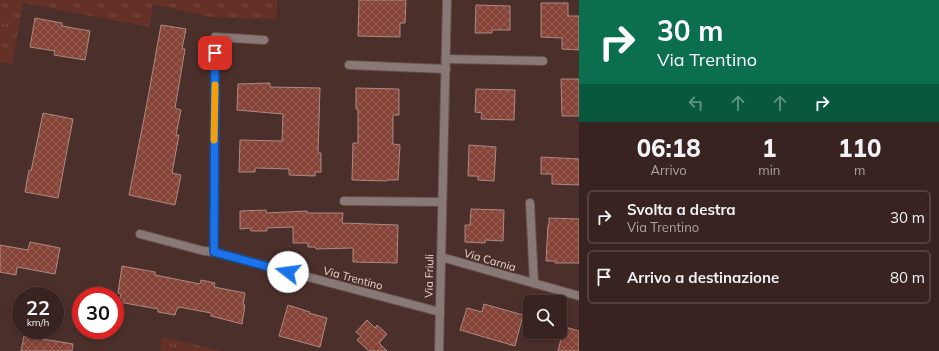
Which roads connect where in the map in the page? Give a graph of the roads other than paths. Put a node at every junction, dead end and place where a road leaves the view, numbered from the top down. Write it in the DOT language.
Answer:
graph roads {
  1 [pos="448,0"];
  2 [pos="264,40"];
  3 [pos="446,59"];
  4 [pos="543,61"];
  5 [pos="349,65"];
  6 [pos="446,69"];
  7 [pos="344,201"];
  8 [pos="442,202"];
  9 [pos="530,203"];
  10 [pos="140,234"];
  11 [pos="214,252"];
  12 [pos="441,257"];
  13 [pos="534,283"];
  14 [pos="579,296"];
  15 [pos="440,312"];
  16 [pos="439,351"];
  1 -- 3 [label="street, Via Friuli"];
  2 -- 11 [label="street"];
  3 -- 4 [label="street"];
  3 -- 6 [label="street, Via Friuli"];
  5 -- 6 [label="street"];
  6 -- 8 [label="street, Via Friuli"];
  7 -- 8 [label="street"];
  8 -- 12 [label="street, Via Friuli"];
  9 -- 13 [label="street, Via Carnia"];
  10 -- 11 [label="street, Via Trentino"];
  11 -- 15 [label="street, Via Trentino"];
  12 -- 13 [label="street, Via Carnia"];
  12 -- 15 [label="street, Via Friuli"];
  13 -- 14 [label="street, Via Carnia"];
  15 -- 16 [label="street, Via Friuli"];
}
